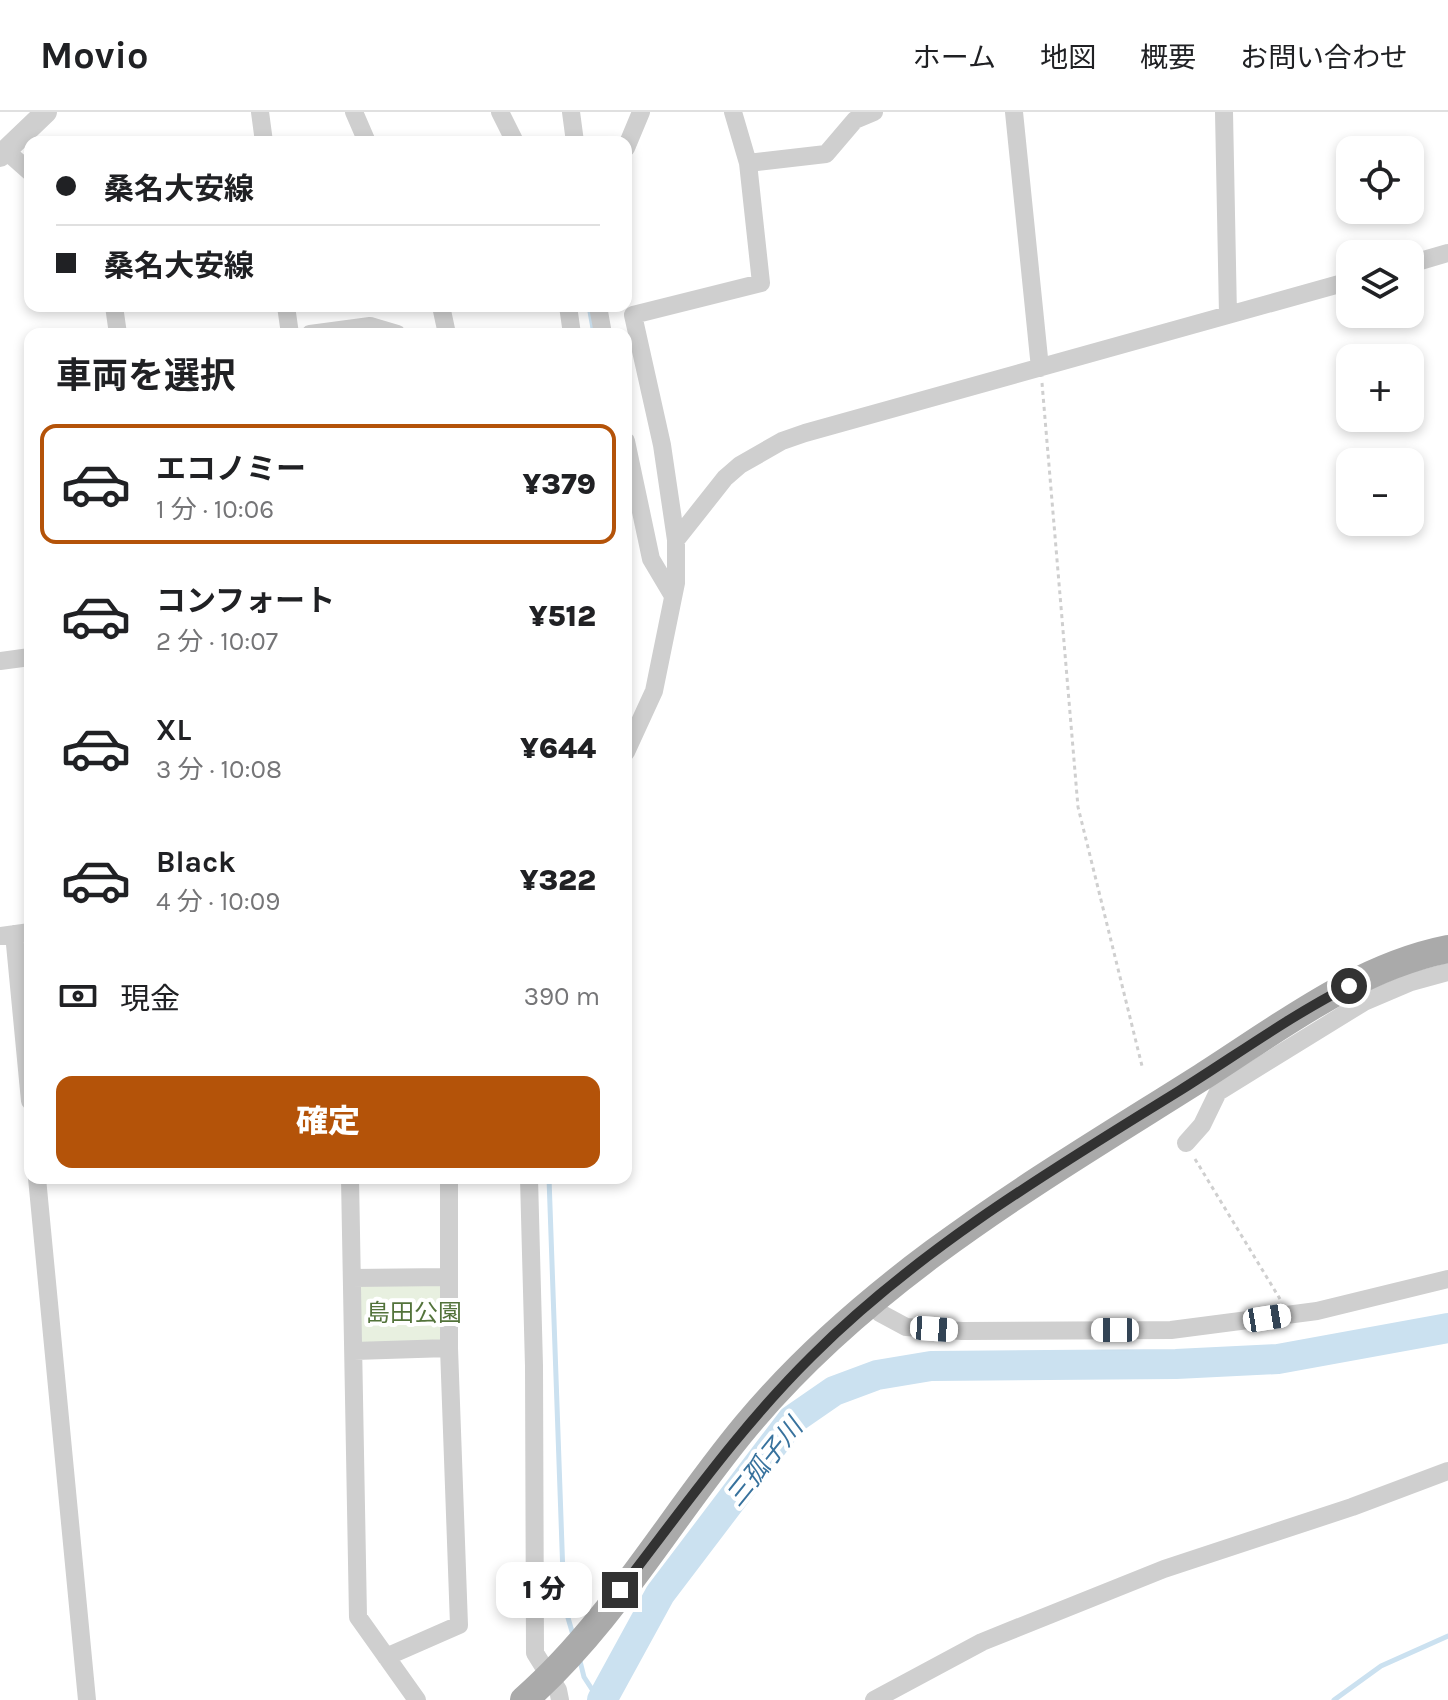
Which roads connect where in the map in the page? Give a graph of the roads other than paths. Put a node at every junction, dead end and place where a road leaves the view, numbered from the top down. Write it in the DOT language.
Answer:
graph roads {
  1 [pos="46,112"];
  2 [pos="260,112"];
  3 [pos="354,112"];
  4 [pos="500,112"];
  5 [pos="571,112"];
  6 [pos="641,112"];
  7 [pos="733,112"];
  8 [pos="874,112"];
  9 [pos="1014,112"];
  10 [pos="1224,112"];
  11 [pos="263,136"];
  12 [pos="364,136"];
  13 [pos="512,136"];
  14 [pos="574,136"];
  15 [pos="631,136"];
  16 [pos="2,151"];
  17 [pos="748,163"];
  18 [pos="24,168"];
  19 [pos="1448,253"];
  20 [pos="1424,260"];
  21 [pos="1336,285"];
  22 [pos="1228,315"];
  23 [pos="355,328"];
  24 [pos="377,328"];
  25 [pos="1040,368"];
  26 [pos="632,469"];
  27 [pos="676,540"];
  28 [pos="673,596"];
  29 [pos="24,658"];
  30 [pos="0,661"];
  31 [pos="632,739"];
  32 [pos="15,934"];
  33 [pos="1448,949"];
  34 [pos="1448,972"];
  35 [pos="24,1034"];
  36 [pos="1186,1143"];
  37 [pos="38,1184"];
  38 [pos="350,1184"];
  39 [pos="449,1184"];
  40 [pos="529,1184"];
  41 [pos="448,1277"];
  42 [pos="352,1278"];
  43 [pos="1448,1279"];
  44 [pos="871,1301"];
  45 [pos="449,1348"];
  46 [pos="354,1351"];
  47 [pos="1448,1471"];
  48 [pos="386,1657"];
  49 [pos="556,1682"];
  50 [pos="87,1700"];
  51 [pos="417,1700"];
  52 [pos="524,1700"];
  53 [pos="874,1700"];
  1 -- 16 [label="street"];
  2 -- 11 [label="street"];
  3 -- 12 [label="street"];
  4 -- 13 [label="street"];
  5 -- 14 [label="street"];
  6 -- 15 [label="street"];
  7 -- 17 [label="street"];
  8 -- 17 [label="street"];
  9 -- 25 [label="street"];
  10 -- 22 [label="street"];
  16 -- 18 [label="street"];
  17 -- 27 [label="street"];
  19 -- 20 [label="street"];
  21 -- 22 [label="street"];
  22 -- 25 [label="street"];
  23 -- 24 [label="street"];
  25 -- 27 [label="street"];
  26 -- 28 [label="street"];
  27 -- 28 [label="street"];
  28 -- 31 [label="street"];
  29 -- 30 [label="street"];
  32 -- 35 [label="street"];
  33 -- 44 [label="main road"];
  34 -- 36 [label="street"];
  37 -- 50 [label="street"];
  38 -- 42 [label="street"];
  39 -- 41 [label="street"];
  40 -- 49 [label="street"];
  41 -- 42 [label="street"];
  41 -- 45 [label="street"];
  42 -- 46 [label="street"];
  43 -- 44 [label="street"];
  44 -- 49 [label="main road"];
  45 -- 46 [label="street"];
  45 -- 48 [label="street"];
  46 -- 48 [label="street"];
  47 -- 53 [label="street"];
  48 -- 51 [label="street"];
  49 -- 52 [label="main road"];
}
